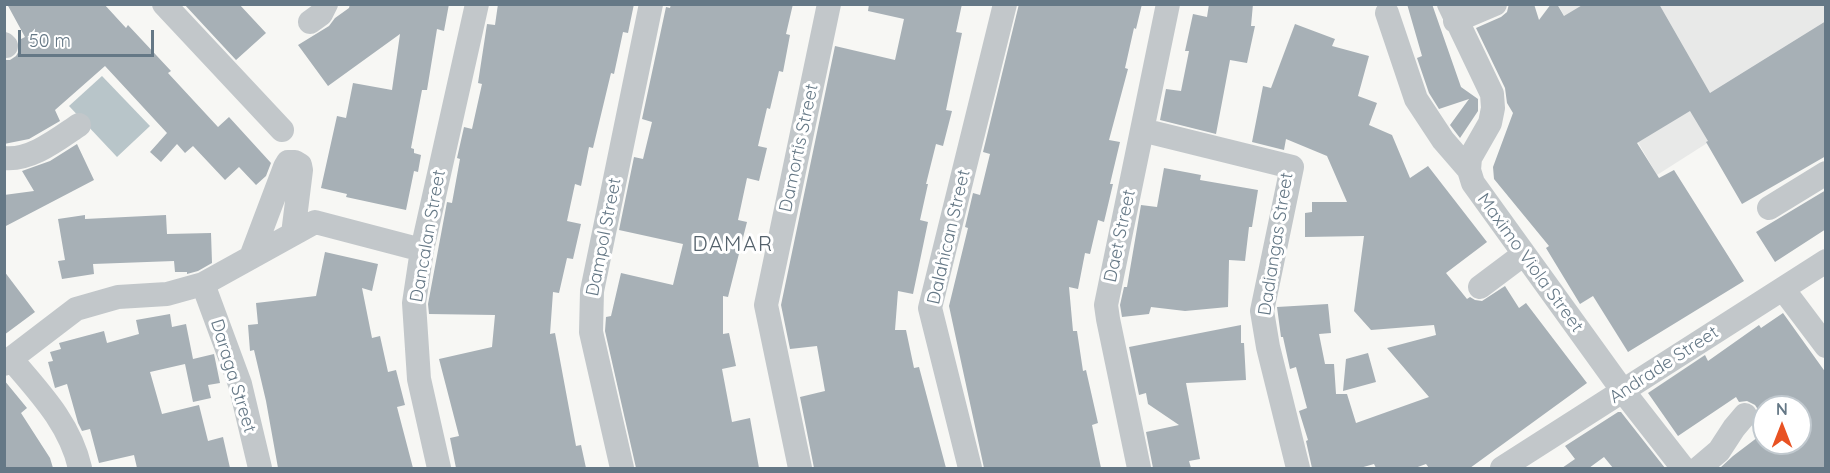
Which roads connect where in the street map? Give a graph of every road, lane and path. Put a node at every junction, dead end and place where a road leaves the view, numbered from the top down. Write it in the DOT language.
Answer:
graph roads {
  1 [pos="164,4"];
  2 [pos="477,4"];
  3 [pos="651,4"];
  4 [pos="829,4"];
  5 [pos="1005,4"];
  6 [pos="1168,4"];
  7 [pos="1495,4"];
  8 [pos="1387,13"];
  9 [pos="1452,13"];
  10 [pos="79,125"];
  11 [pos="282,130"];
  12 [pos="1142,130"];
  13 [pos="4,158"];
  14 [pos="1469,170"];
  15 [pos="1826,173"];
  16 [pos="1769,208"];
  17 [pos="293,234"];
  18 [pos="422,250"];
  19 [pos="1524,254"];
  20 [pos="251,257"];
  21 [pos="1826,261"];
  22 [pos="203,284"];
  23 [pos="1480,287"];
  24 [pos="1783,289"];
  25 [pos="1826,346"];
  26 [pos="8,361"];
  27 [pos="1623,392"];
  28 [pos="1745,416"];
  29 [pos="80,468"];
  30 [pos="260,468"];
  31 [pos="439,468"];
  32 [pos="622,468"];
  33 [pos="800,468"];
  34 [pos="970,468"];
  35 [pos="1139,468"];
  36 [pos="1298,468"];
  37 [pos="1502,468"];
  38 [pos="1683,468"];
  39 [pos="1699,468"];
  1 -- 11 [label="street"];
  2 -- 18 [label="street, Dancalan Street"];
  3 -- 32 [label="street, Dampol Street"];
  4 -- 33 [label="street, Damortis Street"];
  5 -- 34 [label="street, Dalahican Street"];
  6 -- 12 [label="street, Daet Street"];
  7 -- 9 [label="street"];
  8 -- 14 [label="street, Maximo Viola Street"];
  9 -- 14 [label="street"];
  10 -- 13 [label="street"];
  12 -- 35 [label="street, Daet Street"];
  12 -- 36 [label="street, Dadiangas Street"];
  14 -- 19 [label="street, Maximo Viola Street"];
  15 -- 16 [label="street"];
  17 -- 18 [label="street"];
  17 -- 20 [label="street"];
  17 -- 20 [label="street"];
  18 -- 31 [label="street, Dancalan Street"];
  19 -- 23 [label="street"];
  19 -- 27 [label="street, Maximo Viola Street"];
  20 -- 22 [label="street"];
  21 -- 24 [label="street, Andrade Street"];
  22 -- 26 [label="street"];
  22 -- 30 [label="street, Daraga Street"];
  24 -- 25 [label="street"];
  24 -- 27 [label="street, Andrade Street"];
  26 -- 29 [label="street"];
  27 -- 37 [label="street, Andrade Street"];
  27 -- 38 [label="street, Maximo Viola Street"];
  28 -- 39 [label="street"];
}
